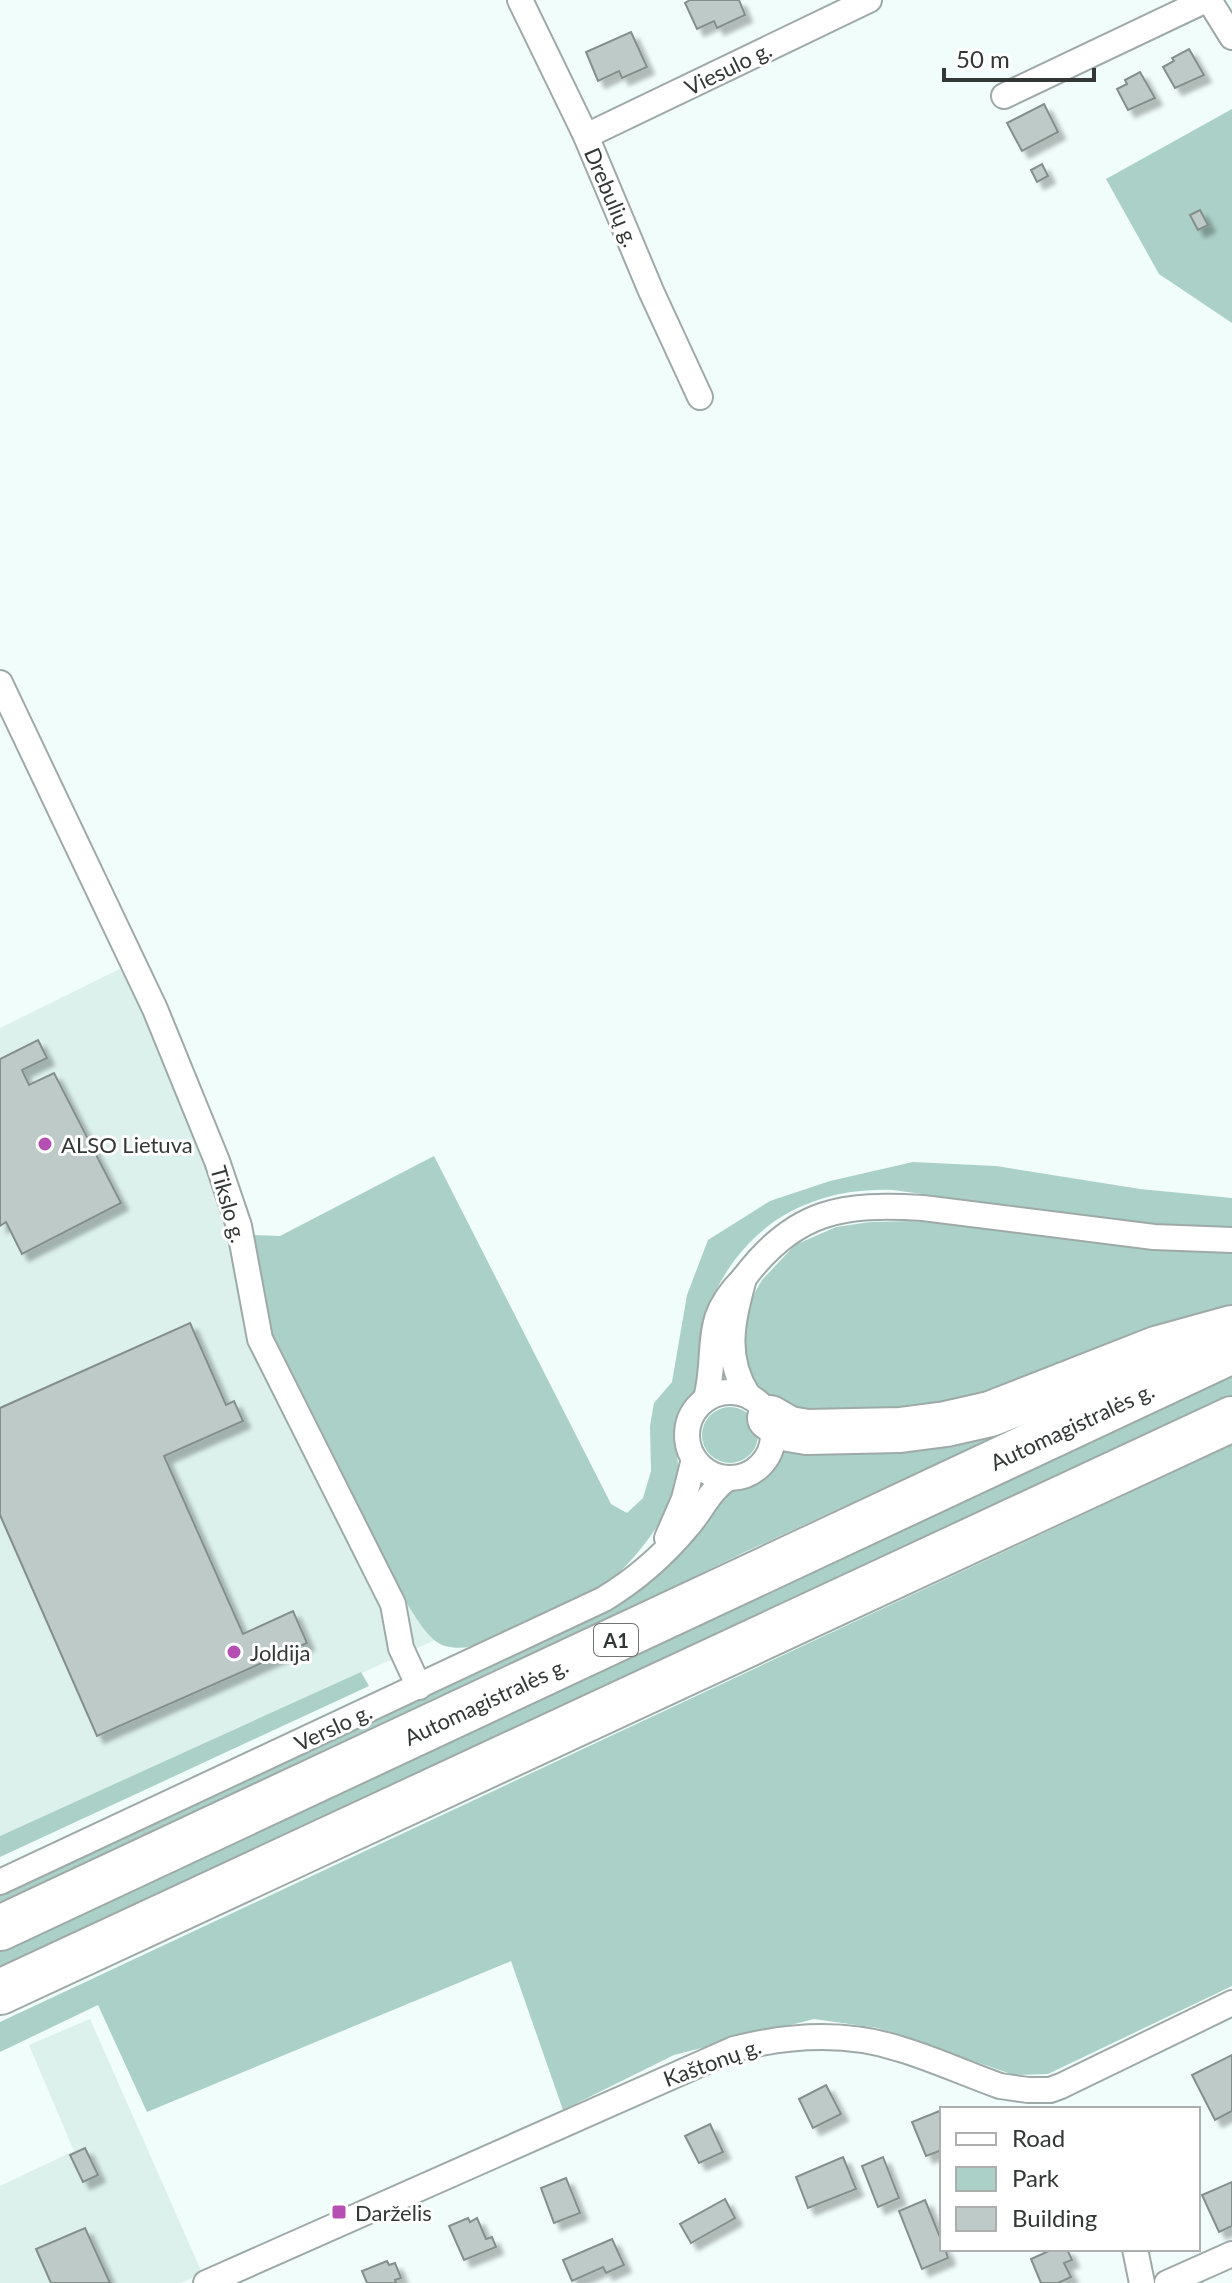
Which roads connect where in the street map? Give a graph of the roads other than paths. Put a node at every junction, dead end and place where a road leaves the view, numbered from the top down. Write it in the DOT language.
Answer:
graph roads {
  1 [pos="520,0"];
  2 [pos="869,0"];
  3 [pos="1207,0"];
  4 [pos="1232,37"];
  5 [pos="1004,96"];
  6 [pos="586,136"];
  7 [pos="700,397"];
  8 [pos="0,683"];
  9 [pos="23,729"];
  10 [pos="0,739"];
  11 [pos="1232,1240"];
  12 [pos="744,1278"];
  13 [pos="1232,1328"];
  14 [pos="1232,1351"];
  15 [pos="706,1399"];
  16 [pos="759,1407"];
  17 [pos="1232,1419"];
  18 [pos="694,1459"];
  19 [pos="728,1478"];
  20 [pos="656,1557"];
  21 [pos="419,1687"];
  22 [pos="284,1860"];
  23 [pos="0,1882"];
  24 [pos="0,1928"];
  25 [pos="0,1992"];
  26 [pos="1232,2003"];
  27 [pos="0,2014"];
  28 [pos="1053,2099"];
  29 [pos="1135,2251"];
  30 [pos="1232,2254"];
  31 [pos="206,2283"];
  32 [pos="1142,2283"];
  33 [pos="1167,2283"];
  1 -- 6 [label="street, Drebulių g."];
  2 -- 6 [label="street, Viesulo g."];
  3 -- 4 [label="street"];
  3 -- 5 [label="street"];
  6 -- 7 [label="street, Drebulių g."];
  8 -- 9 [label="street, Tikslo g."];
  9 -- 10 [label="street"];
  9 -- 21 [label="street, Tikslo g."];
  11 -- 12 [label="street"];
  12 -- 15 [label="street"];
  12 -- 16 [label="street"];
  13 -- 16 [label="highway"];
  14 -- 24 [label="highway, Automagistralės g. / A1"];
  15 -- 16 [label="street"];
  15 -- 18 [label="street"];
  16 -- 19 [label="street"];
  17 -- 22 [label="highway"];
  18 -- 19 [label="street"];
  18 -- 20 [label="street, Verslo g."];
  19 -- 20 [label="street, Verslo g."];
  20 -- 21 [label="street, Verslo g."];
  21 -- 23 [label="street, Verslo g."];
  22 -- 25 [label="highway"];
  22 -- 27 [label="highway"];
  26 -- 28 [label="street, Kaštonų g."];
  28 -- 31 [label="street, Kaštonų g."];
  29 -- 32 [label="street"];
  30 -- 33 [label="street"];
}
